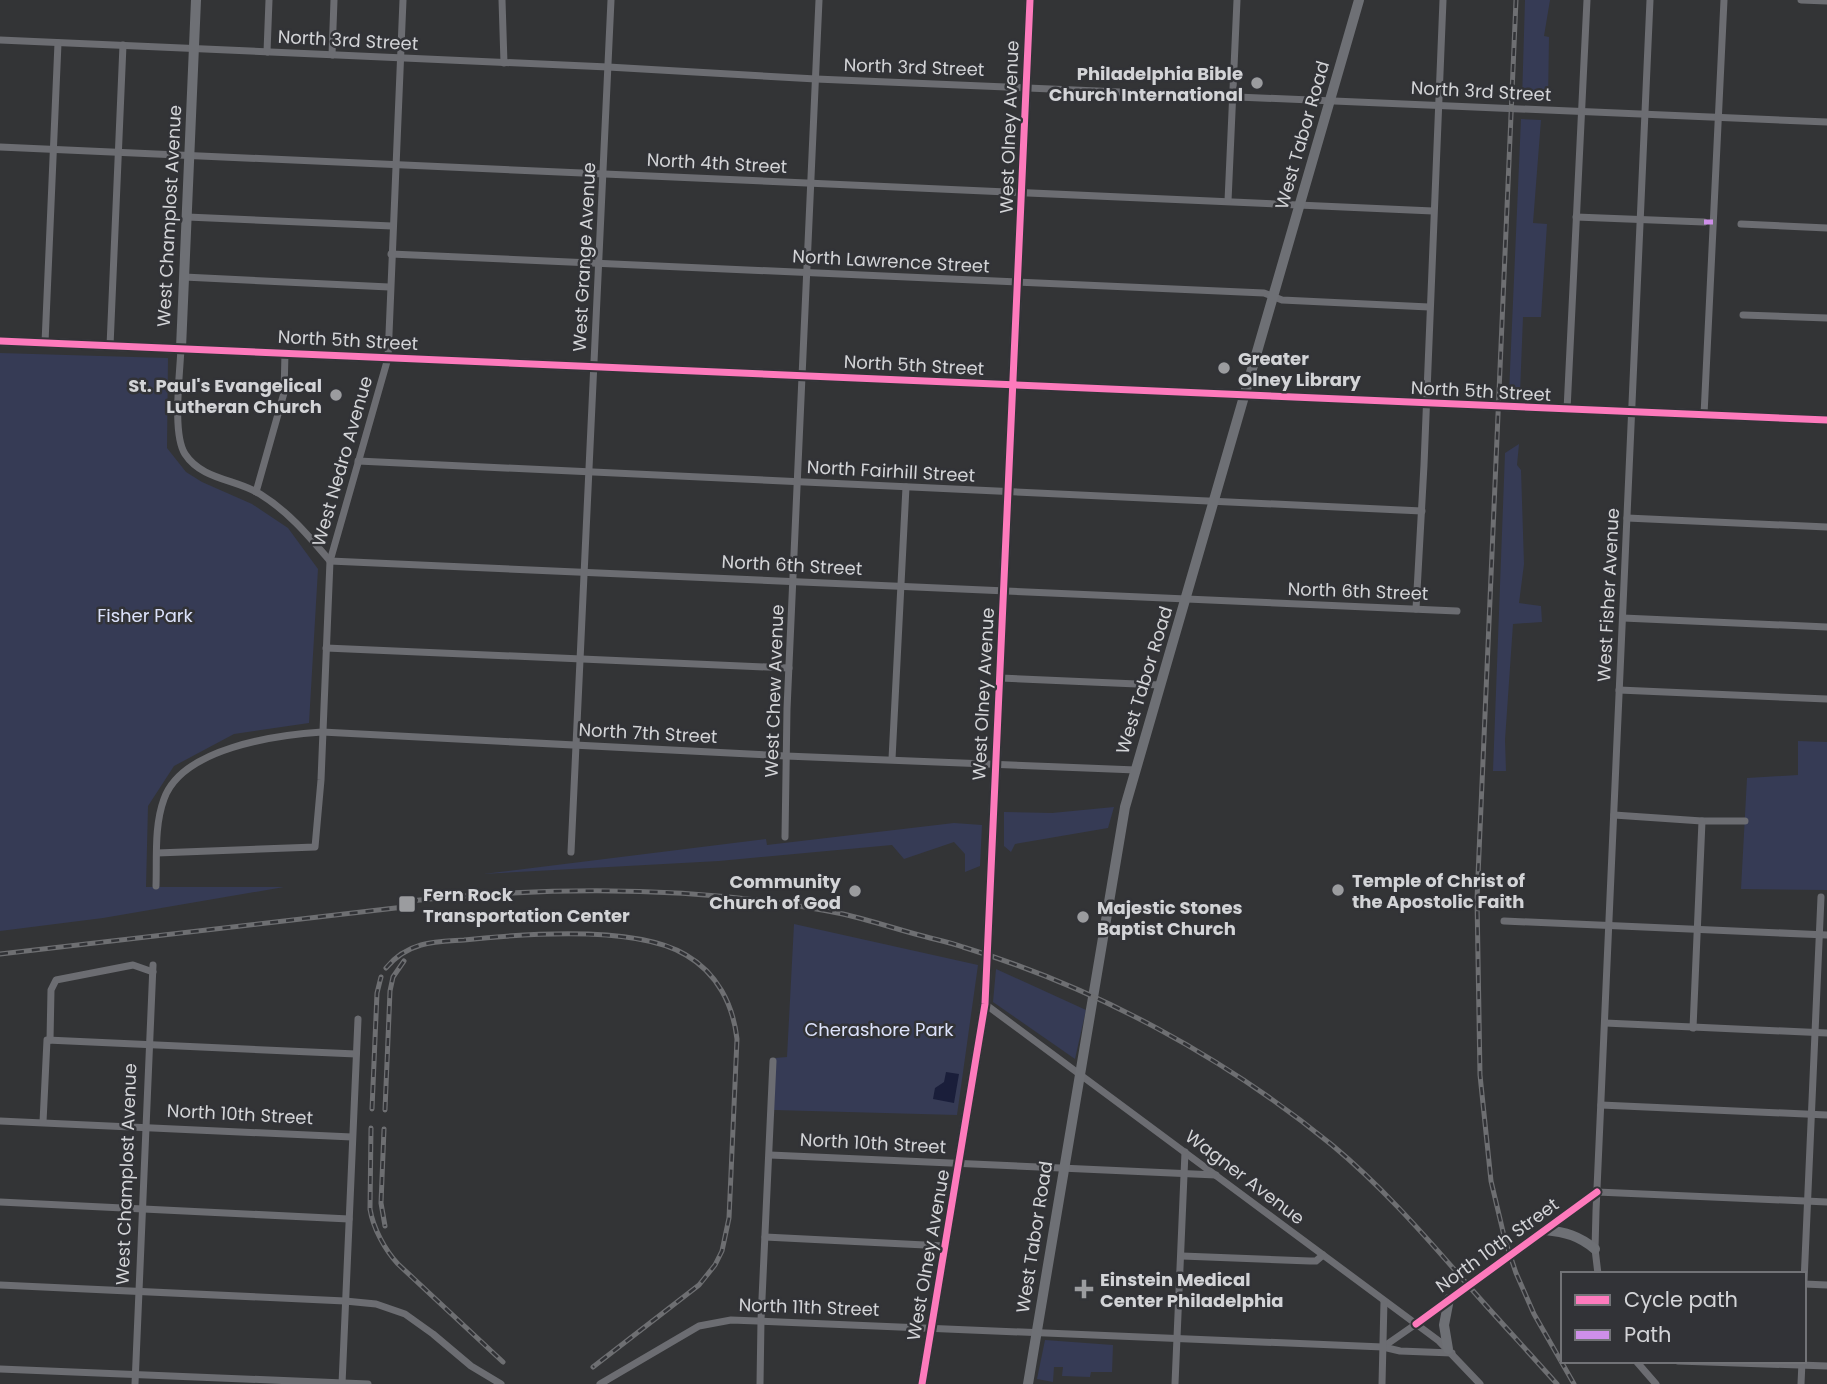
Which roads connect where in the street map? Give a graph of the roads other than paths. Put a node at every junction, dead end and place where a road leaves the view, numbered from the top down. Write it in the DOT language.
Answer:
graph roads {
  1 [pos="196,0"];
  2 [pos="269,0"];
  3 [pos="334,0"];
  4 [pos="403,0"];
  5 [pos="502,0"];
  6 [pos="611,0"];
  7 [pos="819,0"];
  8 [pos="1030,0"];
  9 [pos="1237,0"];
  10 [pos="1359,0"];
  11 [pos="1443,0"];
  12 [pos="1587,0"];
  13 [pos="1650,0"];
  14 [pos="1724,0"];
  15 [pos="1801,0"];
  16 [pos="1827,1"];
  17 [pos="0,40"];
  18 [pos="58,43"];
  19 [pos="123,45"];
  20 [pos="194,49"];
  21 [pos="267,52"];
  22 [pos="332,55"];
  23 [pos="401,58"];
  24 [pos="504,62"];
  25 [pos="608,67"];
  26 [pos="816,79"];
  27 [pos="1025,88"];
  28 [pos="1233,95"];
  29 [pos="1331,100"];
  30 [pos="1438,105"];
  31 [pos="1581,112"];
  32 [pos="1645,115"];
  33 [pos="1718,117"];
  34 [pos="1827,122"];
  35 [pos="0,147"];
  36 [pos="53,149"];
  37 [pos="118,152"];
  38 [pos="191,156"];
  39 [pos="396,164"];
  40 [pos="603,173"];
  41 [pos="811,183"];
  42 [pos="1023,192"];
  43 [pos="1228,201"];
  44 [pos="1300,205"];
  45 [pos="1433,211"];
  46 [pos="1576,216"];
  47 [pos="187,217"];
  48 [pos="1640,219"];
  49 [pos="1704,222"];
  50 [pos="1741,224"];
  51 [pos="392,226"];
  52 [pos="1827,228"];
  53 [pos="391,254"];
  54 [pos="598,263"];
  55 [pos="808,273"];
  56 [pos="184,277"];
  57 [pos="1018,282"];
  58 [pos="389,287"];
  59 [pos="1274,298"];
  60 [pos="1429,307"];
  61 [pos="1743,315"];
  62 [pos="1827,318"];
  63 [pos="0,341"];
  64 [pos="45,343"];
  65 [pos="110,346"];
  66 [pos="181,348"];
  67 [pos="285,353"];
  68 [pos="388,358"];
  69 [pos="594,367"];
  70 [pos="803,376"];
  71 [pos="1013,386"];
  72 [pos="1243,396"];
  73 [pos="1426,404"];
  74 [pos="1567,410"];
  75 [pos="1632,413"];
  76 [pos="1704,415"];
  77 [pos="1827,420"];
  78 [pos="358,461"];
  79 [pos="590,473"];
  80 [pos="798,482"];
  81 [pos="906,487"];
  82 [pos="256,492"];
  83 [pos="1008,493"];
  84 [pos="1215,499"];
  85 [pos="1422,511"];
  86 [pos="1627,518"];
  87 [pos="1827,527"];
  88 [pos="330,561"];
  89 [pos="584,571"];
  90 [pos="793,581"];
  91 [pos="901,586"];
  92 [pos="1004,592"];
  93 [pos="1186,601"];
  94 [pos="1416,609"];
  95 [pos="1457,611"];
  96 [pos="1623,618"];
  97 [pos="1827,627"];
  98 [pos="326,648"];
  99 [pos="581,659"];
  100 [pos="789,668"];
  101 [pos="1000,678"];
  102 [pos="1160,685"];
  103 [pos="1619,690"];
  104 [pos="1827,699"];
  105 [pos="322,732"];
  106 [pos="578,745"];
  107 [pos="786,755"];
  108 [pos="892,759"];
  109 [pos="996,764"];
  110 [pos="1136,770"];
  111 [pos="1614,815"];
  112 [pos="1702,821"];
  113 [pos="1745,821"];
  114 [pos="785,837"];
  115 [pos="571,852"];
  116 [pos="157,853"];
  117 [pos="156,886"];
  118 [pos="1821,897"];
  119 [pos="1504,921"];
  120 [pos="1609,925"];
  121 [pos="1697,929"];
  122 [pos="1824,935"];
  123 [pos="985,1004"];
  124 [pos="358,1019"];
  125 [pos="1605,1023"];
  126 [pos="1693,1028"];
  127 [pos="1816,1032"];
  128 [pos="1827,1033"];
  129 [pos="50,1040"];
  130 [pos="149,1044"];
  131 [pos="356,1054"];
  132 [pos="773,1060"];
  133 [pos="1079,1073"];
  134 [pos="1601,1105"];
  135 [pos="1813,1115"];
  136 [pos="1827,1115"];
  137 [pos="0,1121"];
  138 [pos="43,1122"];
  139 [pos="145,1128"];
  140 [pos="352,1137"];
  141 [pos="1185,1152"];
  142 [pos="770,1155"];
  143 [pos="959,1165"];
  144 [pos="1063,1169"];
  145 [pos="1184,1174"];
  146 [pos="1216,1175"];
  147 [pos="1597,1192"];
  148 [pos="1809,1201"];
  149 [pos="0,1202"];
  150 [pos="1827,1202"];
  151 [pos="143,1210"];
  152 [pos="349,1219"];
  153 [pos="1545,1230"];
  154 [pos="765,1237"];
  155 [pos="945,1246"];
  156 [pos="1595,1249"];
  157 [pos="1323,1255"];
  158 [pos="1182,1256"];
  159 [pos="1598,1272"];
  160 [pos="1805,1272"];
  161 [pos="1806,1283"];
  162 [pos="0,1285"];
  163 [pos="1827,1285"];
  164 [pos="139,1292"];
  165 [pos="1449,1299"];
  166 [pos="345,1301"];
  167 [pos="1384,1301"];
  168 [pos="761,1320"];
  169 [pos="1416,1324"];
  170 [pos="932,1328"];
  171 [pos="1037,1332"];
  172 [pos="1178,1338"];
  173 [pos="1383,1347"];
  174 [pos="1450,1351"];
  175 [pos="1638,1363"];
  176 [pos="1802,1363"];
  177 [pos="1827,1366"];
  178 [pos="0,1369"];
  179 [pos="135,1373"];
  180 [pos="342,1383"];
  181 [pos="135,1384"];
  182 [pos="368,1384"];
  183 [pos="500,1384"];
  184 [pos="600,1384"];
  185 [pos="760,1384"];
  186 [pos="922,1384"];
  187 [pos="1028,1384"];
  188 [pos="1175,1384"];
  189 [pos="1382,1384"];
  190 [pos="1480,1384"];
  191 [pos="1656,1384"];
  192 [pos="1801,1384"];
  1 -- 20 [label="street, West Champlost Avenue"];
  2 -- 21 [label="street"];
  3 -- 22 [label="street"];
  4 -- 23 [label="street, West Nedro Avenue"];
  5 -- 24 [label="street"];
  6 -- 25 [label="street, West Grange Avenue"];
  7 -- 26 [label="street, West Chew Avenue"];
  8 -- 27 [label="street, West Olney Avenue"];
  9 -- 28 [label="street"];
  10 -- 29 [label="street, West Tabor Road"];
  11 -- 30 [label="street"];
  12 -- 31 [label="street"];
  13 -- 32 [label="street, West Fisher Avenue"];
  14 -- 33 [label="street"];
  15 -- 16 [label="street"];
  17 -- 18 [label="street, North 3rd Street"];
  18 -- 19 [label="street, North 3rd Street"];
  18 -- 36 [label="street"];
  19 -- 20 [label="street, North 3rd Street"];
  19 -- 37 [label="street"];
  20 -- 21 [label="street, North 3rd Street"];
  20 -- 38 [label="street, West Champlost Avenue"];
  21 -- 22 [label="street, North 3rd Street"];
  22 -- 23 [label="street, North 3rd Street"];
  23 -- 24 [label="street, North 3rd Street"];
  23 -- 39 [label="street, West Nedro Avenue"];
  24 -- 25 [label="street, North 3rd Street"];
  25 -- 26 [label="street, North 3rd Street"];
  25 -- 40 [label="street, West Grange Avenue"];
  26 -- 27 [label="street, North 3rd Street"];
  26 -- 41 [label="street, West Chew Avenue"];
  27 -- 28 [label="street, North 3rd Street"];
  27 -- 42 [label="street, West Olney Avenue"];
  28 -- 29 [label="street, North 3rd Street"];
  28 -- 43 [label="street"];
  29 -- 30 [label="street, North 3rd Street"];
  29 -- 44 [label="street, West Tabor Road"];
  30 -- 31 [label="street, North 3rd Street"];
  30 -- 45 [label="street"];
  31 -- 32 [label="street, North 3rd Street"];
  31 -- 46 [label="street"];
  32 -- 33 [label="street, North 3rd Street"];
  32 -- 48 [label="street, West Fisher Avenue"];
  33 -- 34 [label="street, North 3rd Street"];
  33 -- 76 [label="street"];
  35 -- 36 [label="street, North 4th Street"];
  36 -- 37 [label="street, North 4th Street"];
  36 -- 64 [label="street"];
  37 -- 38 [label="street, North 4th Street"];
  37 -- 65 [label="street"];
  38 -- 39 [label="street, North 4th Street"];
  38 -- 47 [label="street, West Champlost Avenue"];
  39 -- 40 [label="street, North 4th Street"];
  39 -- 51 [label="street, West Nedro Avenue"];
  40 -- 41 [label="street, North 4th Street"];
  40 -- 54 [label="street, West Grange Avenue"];
  41 -- 42 [label="street, North 4th Street"];
  41 -- 55 [label="street, West Chew Avenue"];
  42 -- 43 [label="street, North 4th Street"];
  42 -- 57 [label="street, West Olney Avenue"];
  43 -- 44 [label="street, North 4th Street"];
  44 -- 45 [label="street, North 4th Street"];
  44 -- 59 [label="street, West Tabor Road"];
  45 -- 60 [label="street"];
  46 -- 48 [label="street"];
  46 -- 74 [label="street"];
  47 -- 51 [label="street"];
  47 -- 56 [label="street, West Champlost Avenue"];
  48 -- 49 [label="street"];
  48 -- 75 [label="street, West Fisher Avenue"];
  50 -- 52 [label="street"];
  51 -- 53 [label="street, West Nedro Avenue"];
  53 -- 54 [label="street, North Lawrence Street"];
  53 -- 58 [label="street, West Nedro Avenue"];
  54 -- 55 [label="street, North Lawrence Street"];
  54 -- 69 [label="street, West Grange Avenue"];
  55 -- 57 [label="street, North Lawrence Street"];
  55 -- 70 [label="street, West Chew Avenue"];
  56 -- 58 [label="street"];
  56 -- 66 [label="street, West Champlost Avenue"];
  57 -- 59 [label="street, North Lawrence Street"];
  57 -- 71 [label="street, West Olney Avenue"];
  58 -- 68 [label="street, West Nedro Avenue"];
  59 -- 60 [label="street, North Lawrence Street"];
  59 -- 72 [label="street, West Tabor Road"];
  60 -- 73 [label="street"];
  61 -- 62 [label="street"];
  63 -- 64 [label="street, North 5th Street"];
  64 -- 65 [label="street, North 5th Street"];
  65 -- 66 [label="street, North 5th Street"];
  66 -- 67 [label="street, North 5th Street"];
  66 -- 82 [label="street, West Champlost Avenue"];
  67 -- 68 [label="street, North 5th Street"];
  67 -- 82 [label="street"];
  68 -- 69 [label="street, North 5th Street"];
  68 -- 78 [label="street, West Nedro Avenue"];
  69 -- 70 [label="street, North 5th Street"];
  69 -- 79 [label="street, West Grange Avenue"];
  70 -- 71 [label="street, North 5th Street"];
  70 -- 80 [label="street, West Chew Avenue"];
  71 -- 72 [label="street, North 5th Street"];
  71 -- 83 [label="street, West Olney Avenue"];
  72 -- 73 [label="street, North 5th Street"];
  72 -- 84 [label="street, West Tabor Road"];
  73 -- 74 [label="street, North 5th Street"];
  73 -- 85 [label="street"];
  74 -- 75 [label="street, North 5th Street"];
  75 -- 76 [label="street, North 5th Street"];
  75 -- 86 [label="street, West Fisher Avenue"];
  76 -- 77 [label="street, North 5th Street"];
  78 -- 79 [label="street, North Fairhill Street"];
  78 -- 88 [label="street, West Nedro Avenue"];
  79 -- 80 [label="street, North Fairhill Street"];
  79 -- 89 [label="street, West Grange Avenue"];
  80 -- 81 [label="street, North Fairhill Street"];
  80 -- 90 [label="street, West Chew Avenue"];
  81 -- 83 [label="street, North Fairhill Street"];
  81 -- 91 [label="street"];
  82 -- 88 [label="street"];
  83 -- 84 [label="street, North Fairhill Street"];
  83 -- 92 [label="street, West Olney Avenue"];
  84 -- 85 [label="street, North Fairhill Street"];
  84 -- 93 [label="street, West Tabor Road"];
  85 -- 94 [label="street"];
  86 -- 87 [label="street"];
  86 -- 96 [label="street, West Fisher Avenue"];
  88 -- 89 [label="street, North 6th Street"];
  88 -- 98 [label="street, West Nedro Avenue"];
  89 -- 90 [label="street, North 6th Street"];
  89 -- 99 [label="street, West Grange Avenue"];
  90 -- 91 [label="street, North 6th Street"];
  90 -- 100 [label="street, West Chew Avenue"];
  91 -- 92 [label="street, North 6th Street"];
  91 -- 108 [label="street"];
  92 -- 93 [label="street, North 6th Street"];
  92 -- 101 [label="street, West Olney Avenue"];
  93 -- 94 [label="street, North 6th Street"];
  93 -- 102 [label="street, West Tabor Road"];
  94 -- 95 [label="street, North 6th Street"];
  96 -- 97 [label="street"];
  96 -- 103 [label="street, West Fisher Avenue"];
  98 -- 99 [label="street"];
  98 -- 105 [label="street, West Nedro Avenue"];
  99 -- 100 [label="street"];
  99 -- 106 [label="street, West Grange Avenue"];
  100 -- 107 [label="street, West Chew Avenue"];
  101 -- 102 [label="street"];
  101 -- 109 [label="street, West Olney Avenue"];
  102 -- 110 [label="street, West Tabor Road"];
  103 -- 104 [label="street"];
  103 -- 111 [label="street, West Fisher Avenue"];
  105 -- 106 [label="street, North 7th Street"];
  105 -- 116 [label="street, North 7th Street"];
  105 -- 116 [label="street, West Nedro Avenue"];
  106 -- 107 [label="street, North 7th Street"];
  106 -- 115 [label="street, West Grange Avenue"];
  107 -- 108 [label="street, North 7th Street"];
  107 -- 114 [label="street, West Chew Avenue"];
  108 -- 109 [label="street, North 7th Street"];
  109 -- 110 [label="street, North 7th Street"];
  109 -- 123 [label="street, West Olney Avenue"];
  110 -- 133 [label="street, West Tabor Road"];
  111 -- 112 [label="street"];
  111 -- 120 [label="street, West Fisher Avenue"];
  112 -- 113 [label="street"];
  112 -- 121 [label="street"];
  116 -- 117 [label="street"];
  118 -- 122 [label="street"];
  119 -- 120 [label="street"];
  120 -- 121 [label="street"];
  120 -- 125 [label="street, West Fisher Avenue"];
  121 -- 122 [label="street"];
  121 -- 126 [label="street"];
  122 -- 127 [label="street"];
  123 -- 133 [label="street, Wagner Avenue"];
  123 -- 143 [label="street, West Olney Avenue"];
  124 -- 131 [label="street"];
  125 -- 126 [label="street"];
  125 -- 134 [label="street, West Fisher Avenue"];
  126 -- 127 [label="street"];
  127 -- 128 [label="street"];
  127 -- 135 [label="street"];
  129 -- 130 [label="street"];
  129 -- 130 [label="street, West Champlost Avenue"];
  129 -- 138 [label="street"];
  130 -- 131 [label="street"];
  130 -- 139 [label="street, West Champlost Avenue"];
  131 -- 140 [label="street"];
  132 -- 142 [label="street"];
  133 -- 141 [label="street, Wagner Avenue"];
  133 -- 144 [label="street, West Tabor Road"];
  134 -- 135 [label="street"];
  134 -- 147 [label="street, West Fisher Avenue"];
  135 -- 136 [label="street"];
  135 -- 148 [label="street"];
  137 -- 138 [label="street, North 10th Street"];
  138 -- 139 [label="street, North 10th Street"];
  139 -- 140 [label="street, North 10th Street"];
  139 -- 151 [label="street, West Champlost Avenue"];
  140 -- 152 [label="street"];
  141 -- 145 [label="street"];
  141 -- 146 [label="street, Wagner Avenue"];
  142 -- 143 [label="street, North 10th Street"];
  142 -- 154 [label="street"];
  143 -- 144 [label="street, North 10th Street"];
  143 -- 155 [label="street, West Olney Avenue"];
  144 -- 145 [label="street, North 10th Street"];
  144 -- 171 [label="street, West Tabor Road"];
  145 -- 146 [label="street, North 10th Street"];
  145 -- 158 [label="street"];
  146 -- 157 [label="street, Wagner Avenue"];
  147 -- 148 [label="street"];
  147 -- 153 [label="street, North 10th Street"];
  147 -- 156 [label="street, West Fisher Avenue"];
  148 -- 150 [label="street"];
  148 -- 160 [label="street"];
  149 -- 151 [label="street"];
  151 -- 152 [label="street"];
  151 -- 164 [label="street, West Champlost Avenue"];
  152 -- 166 [label="street"];
  153 -- 156 [label="street"];
  153 -- 165 [label="street, North 10th Street"];
  154 -- 155 [label="street"];
  154 -- 168 [label="street"];
  155 -- 170 [label="street, West Olney Avenue"];
  156 -- 159 [label="street, West Fisher Avenue"];
  157 -- 158 [label="street"];
  157 -- 167 [label="street, Wagner Avenue"];
  158 -- 172 [label="street"];
  161 -- 163 [label="street"];
  162 -- 164 [label="street"];
  164 -- 166 [label="street"];
  164 -- 179 [label="street, West Champlost Avenue"];
  165 -- 169 [label="street, North 10th Street"];
  165 -- 174 [label="street"];
  166 -- 180 [label="street"];
  166 -- 183 [label="street"];
  167 -- 169 [label="street, Wagner Avenue"];
  167 -- 173 [label="street"];
  168 -- 170 [label="street, North 11th Street"];
  168 -- 184 [label="street, North 11th Street"];
  168 -- 185 [label="street"];
  169 -- 173 [label="street, North 10th Street"];
  169 -- 174 [label="street, Wagner Avenue"];
  170 -- 171 [label="street, North 11th Street"];
  170 -- 186 [label="street, West Olney Avenue"];
  171 -- 172 [label="street, North 11th Street"];
  171 -- 187 [label="street, West Tabor Road"];
  172 -- 173 [label="street, North 11th Street"];
  172 -- 188 [label="street"];
  173 -- 174 [label="street, North 11th Street"];
  173 -- 189 [label="street"];
  174 -- 190 [label="street, Wagner Avenue"];
  175 -- 191 [label="street"];
  176 -- 177 [label="street"];
  176 -- 192 [label="street"];
  178 -- 179 [label="street"];
  179 -- 180 [label="street"];
  179 -- 181 [label="street, West Champlost Avenue"];
  180 -- 182 [label="street"];
}
